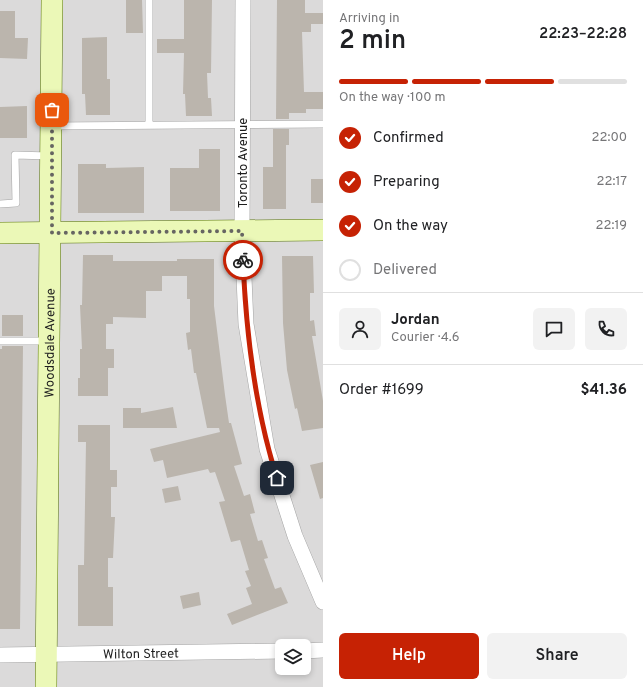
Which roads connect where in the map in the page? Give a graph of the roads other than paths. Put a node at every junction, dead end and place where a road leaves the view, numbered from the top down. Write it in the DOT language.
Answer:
graph roads {
  1 [pos="52,0"];
  2 [pos="149,0"];
  3 [pos="243,0"];
  4 [pos="242,124"];
  5 [pos="323,124"];
  6 [pos="149,125"];
  7 [pos="52,126"];
  8 [pos="52,156"];
  9 [pos="0,204"];
  10 [pos="323,230"];
  11 [pos="242,231"];
  12 [pos="0,233"];
  13 [pos="52,233"];
  14 [pos="0,341"];
  15 [pos="50,341"];
  16 [pos="323,602"];
  17 [pos="323,650"];
  18 [pos="275,651"];
  19 [pos="311,651"];
  20 [pos="0,654"];
  21 [pos="47,654"];
  22 [pos="46,687"];
  1 -- 7 [label="street, Woodsdale Avenue"];
  2 -- 6 [label="lane"];
  3 -- 4 [label="street, Toronto Avenue"];
  4 -- 5 [label="lane"];
  4 -- 6 [label="lane"];
  4 -- 11 [label="street, Toronto Avenue"];
  6 -- 7 [label="lane"];
  7 -- 8 [label="street, Woodsdale Avenue"];
  8 -- 9 [label="lane"];
  8 -- 13 [label="street, Woodsdale Avenue"];
  10 -- 11 [label="street"];
  11 -- 13 [label="street"];
  11 -- 16 [label="street, Toronto Avenue"];
  12 -- 13 [label="street"];
  13 -- 15 [label="street, Woodsdale Avenue"];
  14 -- 15 [label="lane"];
  15 -- 21 [label="street, Woodsdale Avenue"];
  17 -- 19 [label="street"];
  18 -- 21 [label="street, Wilton Street"];
  20 -- 21 [label="street, Wilton Street"];
  21 -- 22 [label="street, Woodsdale Avenue"];
}
